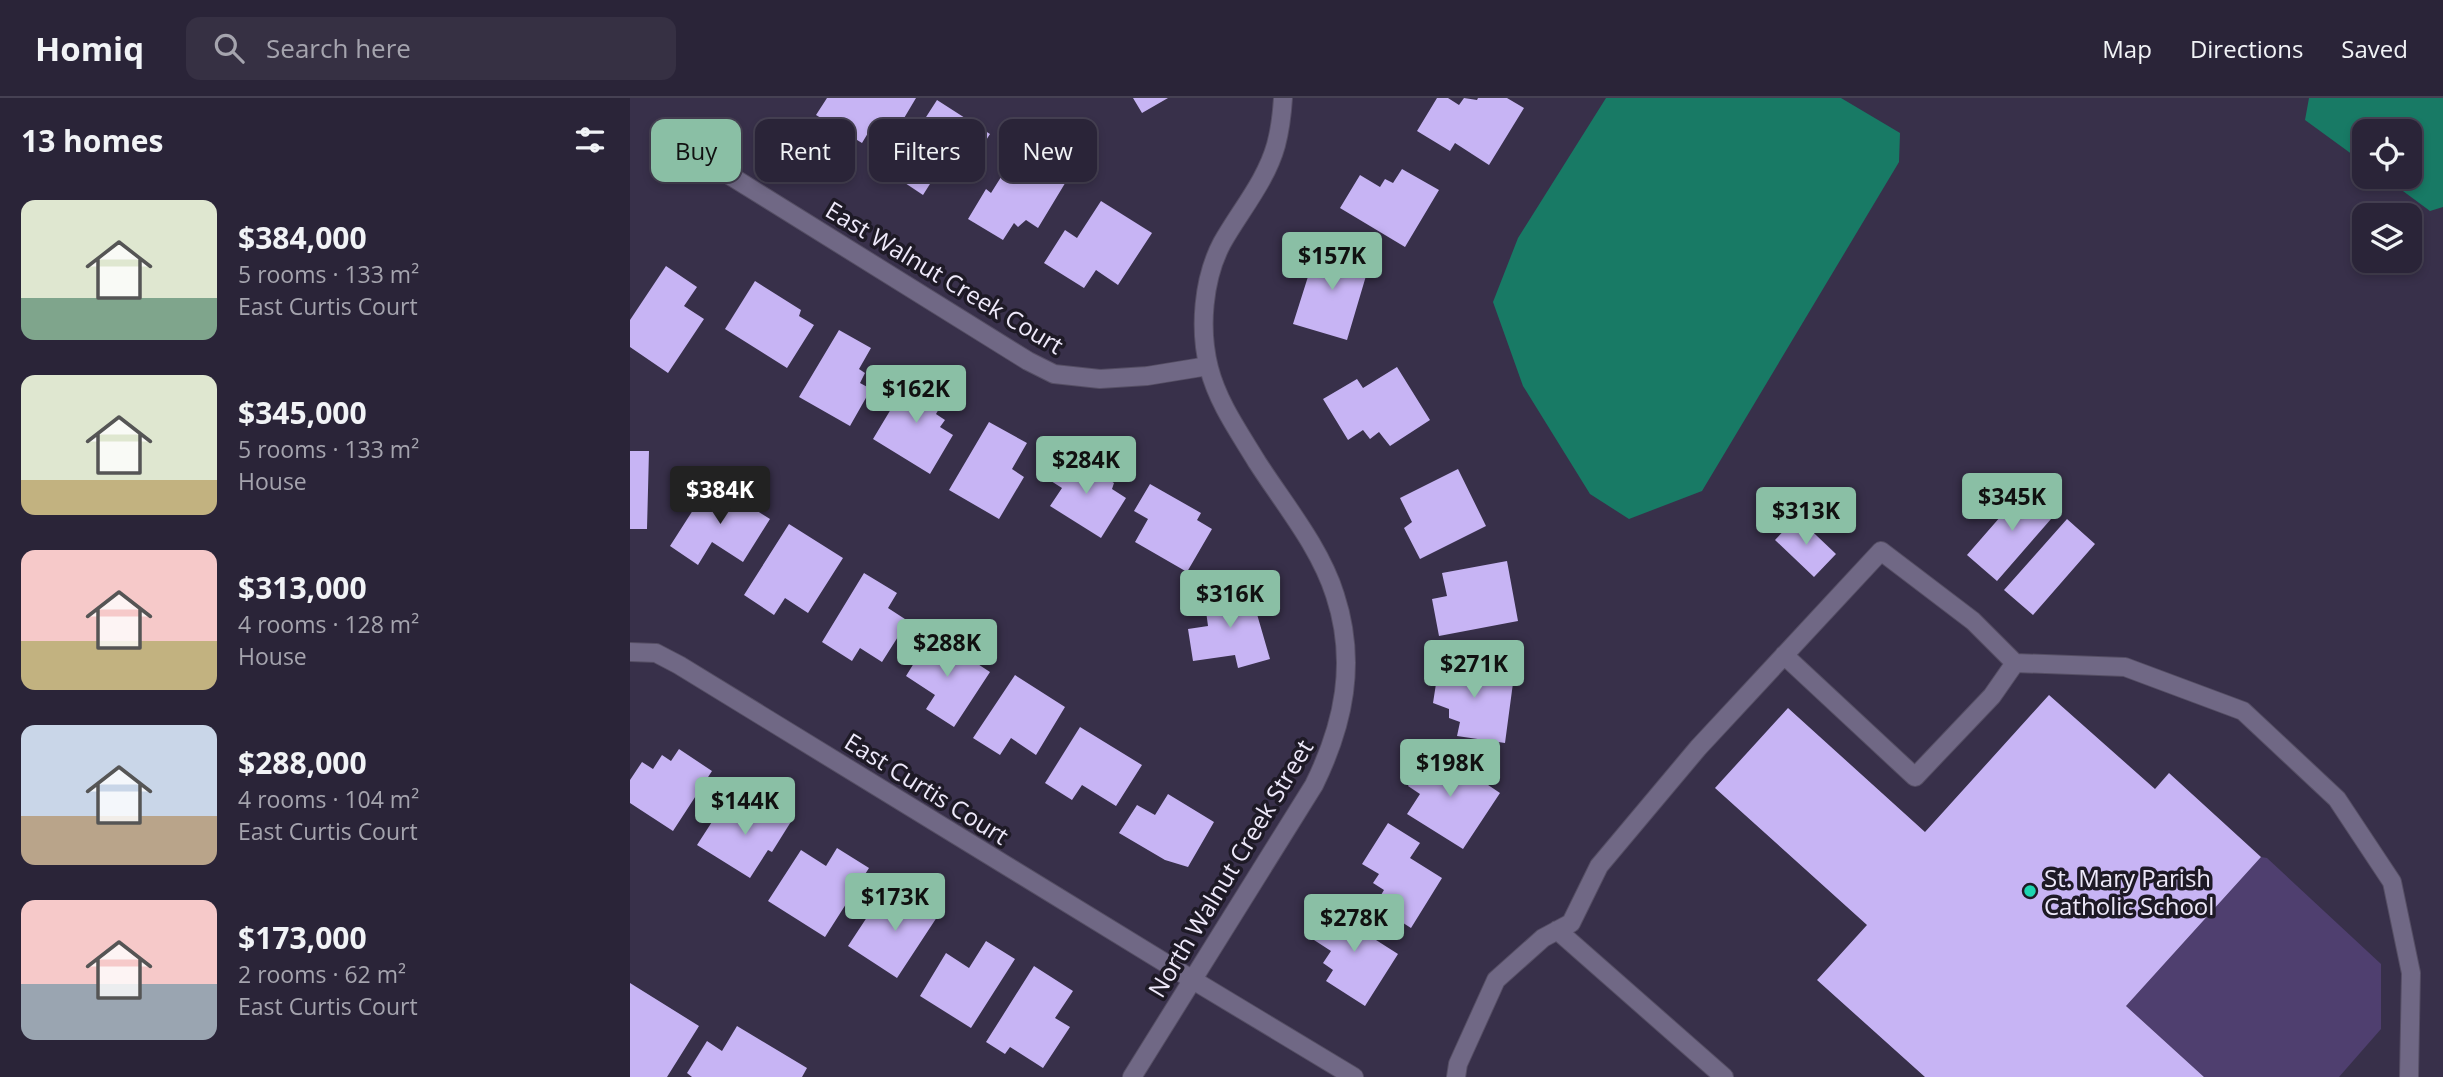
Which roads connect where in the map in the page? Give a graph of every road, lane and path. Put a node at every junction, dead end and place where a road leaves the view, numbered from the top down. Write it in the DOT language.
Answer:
graph roads {
  1 [pos="1283,98"];
  2 [pos="740,182"];
  3 [pos="1208,366"];
  4 [pos="630,652"];
  5 [pos="1784,655"];
  6 [pos="2015,663"];
  7 [pos="1557,930"];
  8 [pos="1192,980"];
  9 [pos="1132,1077"];
  10 [pos="1354,1077"];
  11 [pos="1456,1077"];
  12 [pos="1724,1077"];
  13 [pos="2409,1077"];
  1 -- 3 [label="street, North Walnut Creek Street"];
  2 -- 3 [label="street, East Walnut Creek Court"];
  3 -- 8 [label="street, North Walnut Creek Street"];
  4 -- 8 [label="street, East Curtis Court"];
  5 -- 6 [label="street"];
  5 -- 6 [label="street"];
  5 -- 7 [label="street"];
  6 -- 13 [label="street"];
  7 -- 11 [label="street"];
  7 -- 12 [label="street"];
  8 -- 9 [label="street, North Walnut Creek Street"];
  8 -- 10 [label="street, East Curtis Court"];
}
